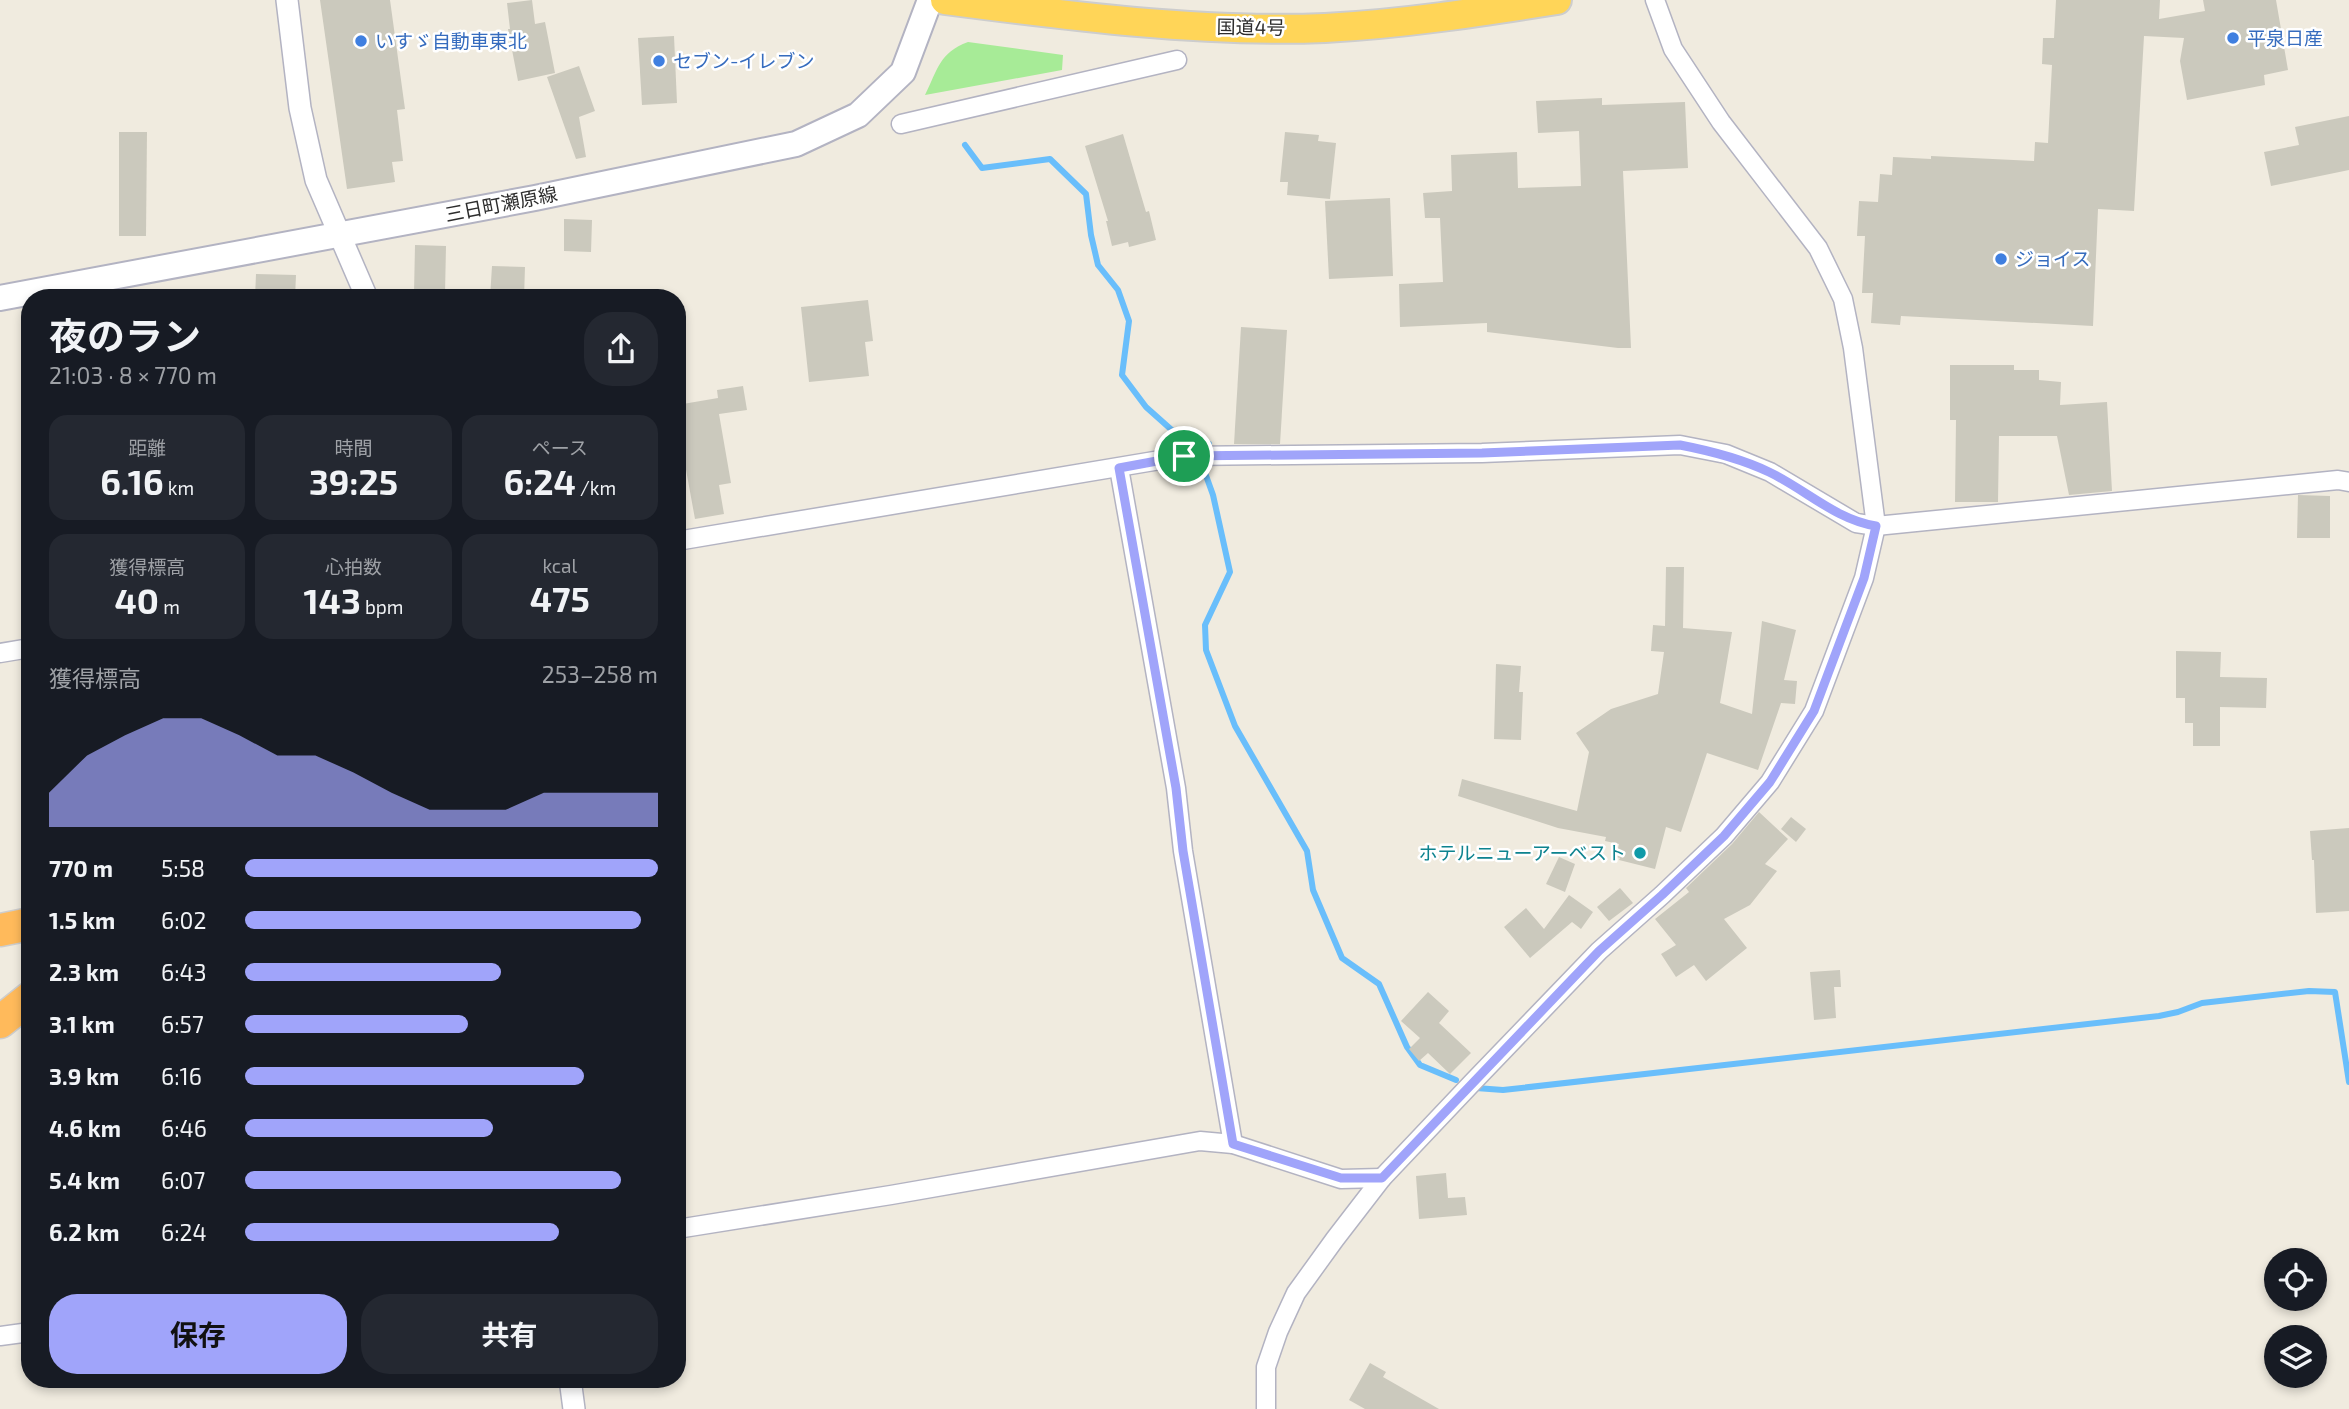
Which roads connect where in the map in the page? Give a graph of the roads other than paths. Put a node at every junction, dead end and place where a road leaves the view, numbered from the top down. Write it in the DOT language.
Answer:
graph roads {
  1 [pos="287,0"];
  2 [pos="930,0"];
  3 [pos="945,0"];
  4 [pos="1557,0"];
  5 [pos="1655,0"];
  6 [pos="1177,60"];
  7 [pos="901,124"];
  8 [pos="340,235"];
  9 [pos="49,289"];
  10 [pos="363,289"];
  11 [pos="21,294"];
  12 [pos="0,298"];
  13 [pos="1119,468"];
  14 [pos="2349,482"];
  15 [pos="1876,526"];
  16 [pos="686,540"];
  17 [pos="21,650"];
  18 [pos="0,653"];
  19 [pos="21,926"];
  20 [pos="0,930"];
  21 [pos="21,1005"];
  22 [pos="0,1022"];
  23 [pos="1233,1144"];
  24 [pos="1382,1178"];
  25 [pos="686,1228"];
  26 [pos="21,1333"];
  27 [pos="0,1336"];
  28 [pos="570,1388"];
  29 [pos="574,1409"];
  30 [pos="1266,1409"];
  1 -- 8 [label="street"];
  2 -- 8 [label="main road, 三日町瀬原線"];
  3 -- 4 [label="highway, 国道4号"];
  5 -- 15 [label="street"];
  6 -- 7 [label="street"];
  8 -- 9 [label="main road, 三日町瀬原線"];
  8 -- 10 [label="street"];
  11 -- 12 [label="main road, 三日町瀬原線"];
  13 -- 15 [label="street"];
  13 -- 16 [label="street"];
  13 -- 23 [label="street"];
  14 -- 15 [label="street"];
  15 -- 24 [label="street"];
  17 -- 18 [label="street"];
  19 -- 20 [label="highway"];
  21 -- 22 [label="highway"];
  23 -- 24 [label="street"];
  23 -- 25 [label="street"];
  24 -- 30 [label="street"];
  26 -- 27 [label="street"];
  28 -- 29 [label="street"];
}
